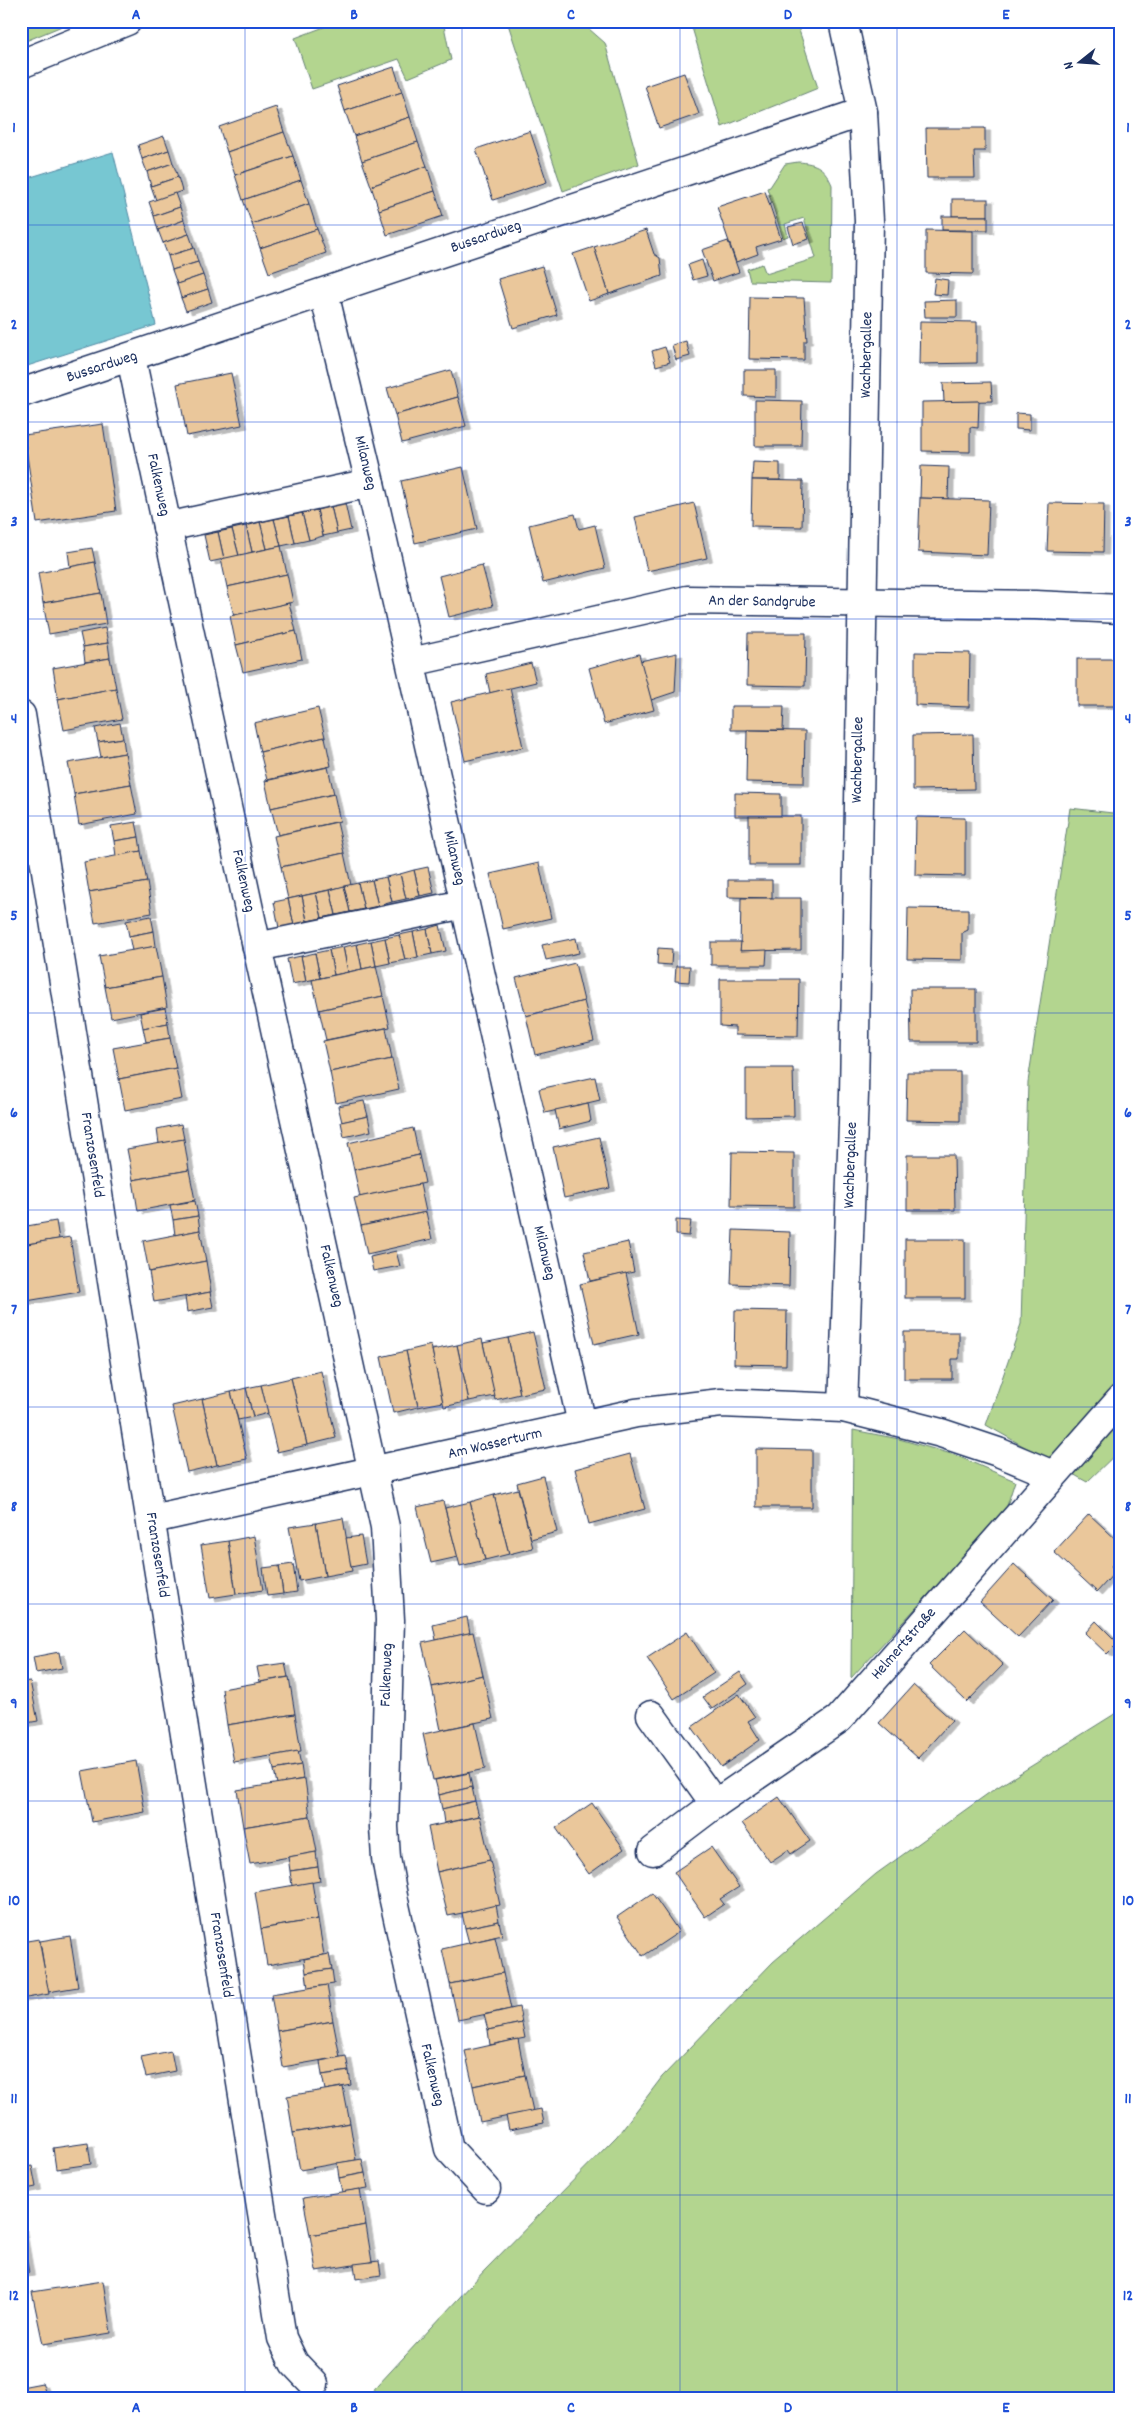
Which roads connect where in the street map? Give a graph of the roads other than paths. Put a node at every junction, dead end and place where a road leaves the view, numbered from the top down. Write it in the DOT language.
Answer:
graph roads {
  1 [pos="127,21"];
  2 [pos="843,21"];
  3 [pos="21,64"];
  4 [pos="863,112"];
  5 [pos="324,293"];
  6 [pos="131,358"];
  7 [pos="21,393"];
  8 [pos="370,483"];
  9 [pos="167,527"];
  10 [pos="861,604"];
  11 [pos="1121,609"];
  12 [pos="410,662"];
  13 [pos="21,715"];
  14 [pos="464,904"];
  15 [pos="257,946"];
  16 [pos="1120,1395"];
  17 [pos="843,1408"];
  18 [pos="582,1424"];
  19 [pos="374,1471"];
  20 [pos="1053,1475"];
  21 [pos="152,1519"];
  22 [pos="650,1715"];
  23 [pos="715,1804"];
  24 [pos="654,1851"];
  25 [pos="486,2189"];
  26 [pos="314,2384"];
  1 -- 3 [label="street"];
  2 -- 4 [label="street"];
  4 -- 5 [label="street, Bussardweg"];
  4 -- 10 [label="street, Wachbergallee"];
  5 -- 6 [label="street, Bussardweg"];
  5 -- 8 [label="street, Milanweg"];
  6 -- 7 [label="street, Bussardweg"];
  6 -- 9 [label="street, Falkenweg"];
  8 -- 9 [label="street"];
  8 -- 12 [label="street, Milanweg"];
  9 -- 15 [label="street, Falkenweg"];
  10 -- 11 [label="street, An der Sandgrube"];
  10 -- 12 [label="street, An der Sandgrube"];
  10 -- 17 [label="street, Wachbergallee"];
  12 -- 14 [label="street, Milanweg"];
  13 -- 21 [label="street, Franzosenfeld"];
  14 -- 15 [label="street"];
  14 -- 18 [label="street, Milanweg"];
  15 -- 19 [label="street, Falkenweg"];
  16 -- 20 [label="street, Helmertstraße"];
  17 -- 18 [label="street, Am Wasserturm"];
  17 -- 20 [label="street, Am Wasserturm"];
  18 -- 19 [label="street, Am Wasserturm"];
  19 -- 21 [label="street, Am Wasserturm"];
  19 -- 25 [label="street, Falkenweg"];
  20 -- 23 [label="street, Helmertstraße"];
  21 -- 26 [label="street, Franzosenfeld"];
  22 -- 23 [label="street"];
  23 -- 24 [label="street, Helmertstraße"];
}
